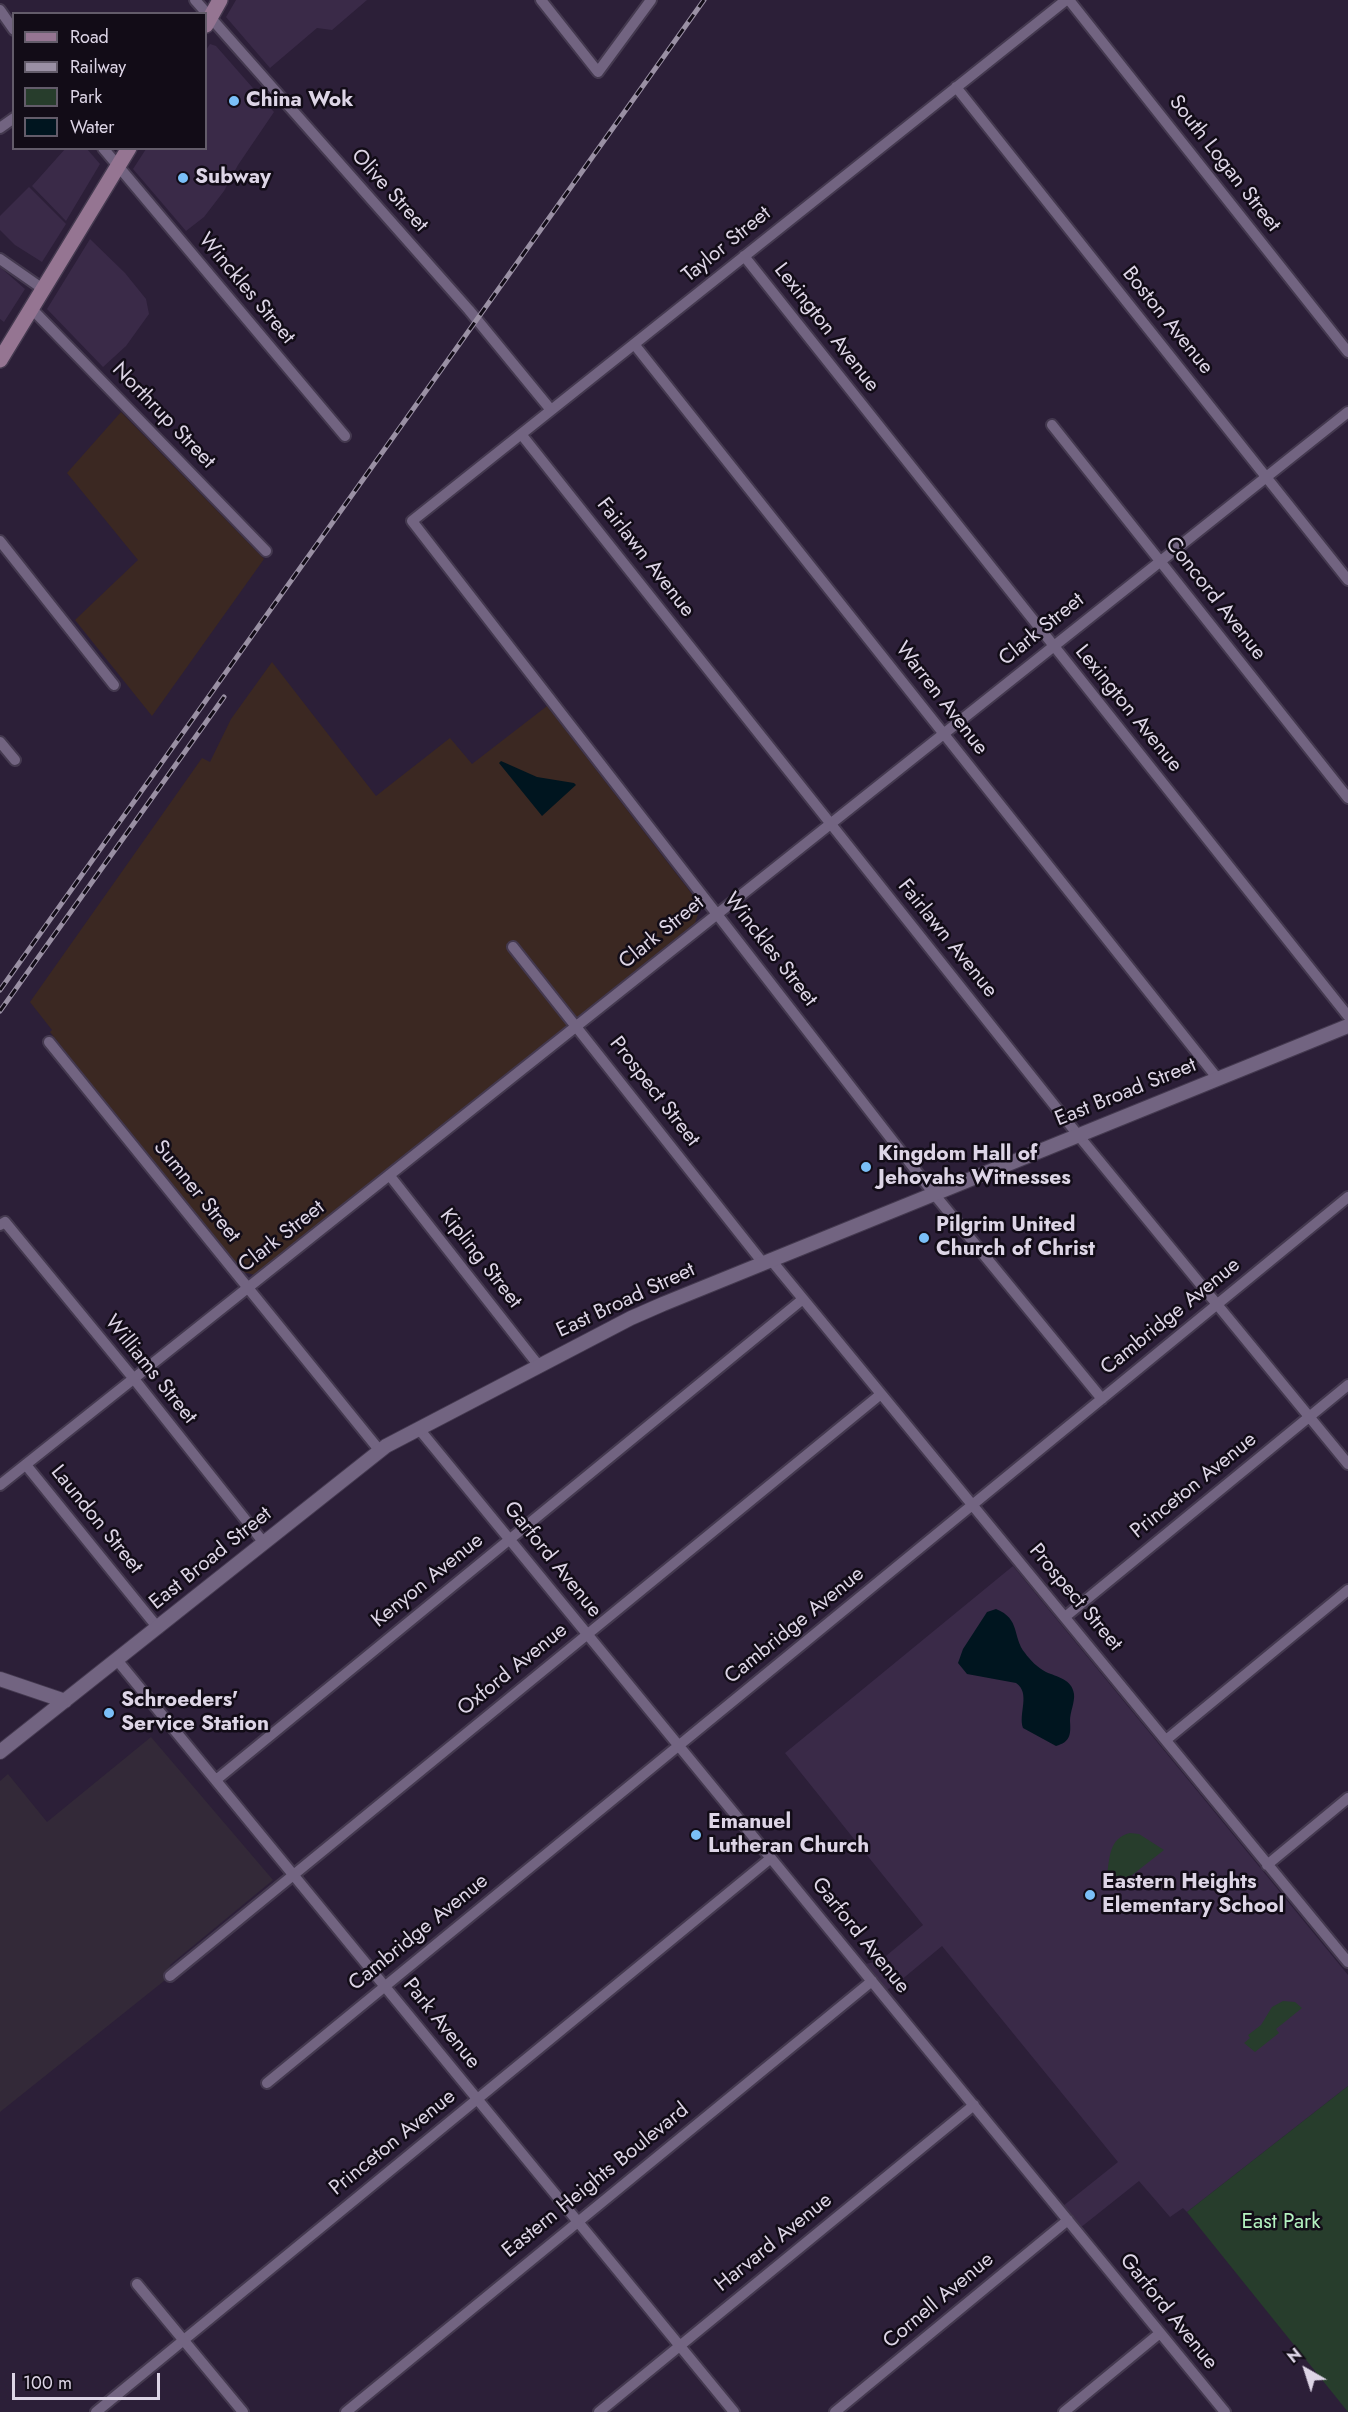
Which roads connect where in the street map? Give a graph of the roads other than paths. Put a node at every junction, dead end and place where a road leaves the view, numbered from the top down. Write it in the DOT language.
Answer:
graph roads {
  1 [pos="220,0"];
  2 [pos="541,0"];
  3 [pos="651,0"];
  4 [pos="1068,0"];
  5 [pos="0,9"];
  6 [pos="208,21"];
  7 [pos="12,27"];
  8 [pos="956,87"];
  9 [pos="105,150"];
  10 [pos="128,150"];
  11 [pos="118,167"];
  12 [pos="744,256"];
  13 [pos="0,259"];
  14 [pos="43,289"];
  15 [pos="32,308"];
  16 [pos="634,344"];
  17 [pos="1348,352"];
  18 [pos="0,360"];
  19 [pos="551,410"];
  20 [pos="1348,412"];
  21 [pos="1052,425"];
  22 [pos="521,434"];
  23 [pos="345,436"];
  24 [pos="1266,477"];
  25 [pos="412,520"];
  26 [pos="0,541"];
  27 [pos="266,551"];
  28 [pos="1160,562"];
  29 [pos="1348,580"];
  30 [pos="1054,646"];
  31 [pos="114,685"];
  32 [pos="944,734"];
  33 [pos="0,742"];
  34 [pos="15,760"];
  35 [pos="1348,798"];
  36 [pos="831,824"];
  37 [pos="717,914"];
  38 [pos="513,947"];
  39 [pos="1348,1016"];
  40 [pos="577,1026"];
  41 [pos="1348,1026"];
  42 [pos="49,1042"];
  43 [pos="1218,1079"];
  44 [pos="1078,1135"];
  45 [pos="390,1176"];
  46 [pos="934,1194"];
  47 [pos="1348,1197"];
  48 [pos="2,1223"];
  49 [pos="767,1261"];
  50 [pos="248,1288"];
  51 [pos="803,1299"];
  52 [pos="1217,1305"];
  53 [pos="539,1366"];
  54 [pos="134,1379"];
  55 [pos="1348,1385"];
  56 [pos="881,1394"];
  57 [pos="1102,1399"];
  58 [pos="1309,1417"];
  59 [pos="419,1429"];
  60 [pos="380,1451"];
  61 [pos="1348,1464"];
  62 [pos="26,1465"];
  63 [pos="0,1485"];
  64 [pos="972,1506"];
  65 [pos="510,1539"];
  66 [pos="264,1543"];
  67 [pos="1348,1590"];
  68 [pos="1065,1617"];
  69 [pos="158,1628"];
  70 [pos="587,1634"];
  71 [pos="117,1660"];
  72 [pos="0,1679"];
  73 [pos="65,1701"];
  74 [pos="1166,1740"];
  75 [pos="679,1746"];
  76 [pos="0,1752"];
  77 [pos="216,1780"];
  78 [pos="1348,1798"];
  79 [pos="771,1858"];
  80 [pos="1267,1864"];
  81 [pos="294,1874"];
  82 [pos="1348,1962"];
  83 [pos="170,1976"];
  84 [pos="872,1981"];
  85 [pos="385,1987"];
  86 [pos="267,2083"];
  87 [pos="478,2099"];
  88 [pos="974,2105"];
  89 [pos="1068,2220"];
  90 [pos="578,2222"];
  91 [pos="138,2284"];
  92 [pos="1160,2333"];
  93 [pos="184,2340"];
  94 [pos="680,2346"];
  95 [pos="96,2412"];
  96 [pos="243,2412"];
  97 [pos="346,2412"];
  98 [pos="599,2412"];
  99 [pos="734,2412"];
  100 [pos="835,2412"];
  101 [pos="1064,2412"];
  102 [pos="1225,2412"];
  1 -- 6 [label="main road"];
  2 -- 3 [label="street"];
  4 -- 8 [label="street, Taylor Street"];
  4 -- 17 [label="street, South Logan Street"];
  5 -- 7 [label="street"];
  6 -- 19 [label="street, Olive Street"];
  8 -- 12 [label="street, Taylor Street"];
  8 -- 24 [label="street, Boston Avenue"];
  9 -- 11 [label="street, Winckles Street"];
  10 -- 11 [label="main road"];
  11 -- 14 [label="main road"];
  11 -- 23 [label="street, Winckles Street"];
  12 -- 16 [label="street, Taylor Street"];
  12 -- 30 [label="street, Lexington Avenue"];
  13 -- 14 [label="street"];
  14 -- 15 [label="main road"];
  15 -- 18 [label="main road"];
  15 -- 27 [label="street, Northrup Street"];
  16 -- 19 [label="street, Taylor Street"];
  16 -- 32 [label="street, Warren Avenue"];
  19 -- 22 [label="street, Taylor Street"];
  20 -- 24 [label="street, Clark Street"];
  21 -- 28 [label="street, Concord Avenue"];
  22 -- 25 [label="street, Taylor Street"];
  22 -- 36 [label="street, Fairlawn Avenue"];
  24 -- 28 [label="street, Clark Street"];
  24 -- 29 [label="street, Boston Avenue"];
  25 -- 37 [label="street, Winckles Street"];
  26 -- 31 [label="street"];
  28 -- 30 [label="street, Clark Street"];
  28 -- 35 [label="street, Concord Avenue"];
  30 -- 32 [label="street, Clark Street"];
  30 -- 39 [label="street, Lexington Avenue"];
  32 -- 36 [label="street, Clark Street"];
  32 -- 43 [label="street, Warren Avenue"];
  33 -- 34 [label="street"];
  36 -- 37 [label="street, Clark Street"];
  36 -- 44 [label="street, Fairlawn Avenue"];
  37 -- 40 [label="street, Clark Street"];
  37 -- 46 [label="street, Winckles Street"];
  38 -- 40 [label="street, Prospect Street"];
  40 -- 45 [label="street, Clark Street"];
  40 -- 49 [label="street, Prospect Street"];
  41 -- 43 [label="street, East Broad Street"];
  42 -- 50 [label="street, Sumner Street"];
  43 -- 44 [label="street, East Broad Street"];
  44 -- 46 [label="street, East Broad Street"];
  44 -- 52 [label="street, Fairlawn Avenue"];
  45 -- 50 [label="street, Clark Street"];
  45 -- 53 [label="street, Kipling Street"];
  46 -- 49 [label="street, East Broad Street"];
  46 -- 57 [label="street, Winckles Street"];
  47 -- 52 [label="street, Cambridge Avenue"];
  48 -- 54 [label="street, Williams Street"];
  49 -- 51 [label="street, Prospect Street"];
  49 -- 53 [label="street, East Broad Street"];
  50 -- 54 [label="street, Clark Street"];
  50 -- 60 [label="street, Sumner Street"];
  51 -- 56 [label="street, Prospect Street"];
  51 -- 65 [label="street, Kenyon Avenue"];
  52 -- 57 [label="street, Cambridge Avenue"];
  52 -- 58 [label="street, Fairlawn Avenue"];
  53 -- 59 [label="street, East Broad Street"];
  54 -- 62 [label="street, Clark Street"];
  54 -- 66 [label="street, Williams Street"];
  55 -- 58 [label="street, Princeton Avenue"];
  56 -- 64 [label="street, Prospect Street"];
  56 -- 70 [label="street, Oxford Avenue"];
  57 -- 64 [label="street, Cambridge Avenue"];
  58 -- 61 [label="street, Fairlawn Avenue"];
  58 -- 68 [label="street, Princeton Avenue"];
  59 -- 60 [label="street, East Broad Street"];
  59 -- 65 [label="street, Garford Avenue"];
  60 -- 66 [label="street, East Broad Street"];
  62 -- 63 [label="street, Clark Street"];
  62 -- 69 [label="street, Laundon Street"];
  64 -- 68 [label="street, Prospect Street"];
  64 -- 75 [label="street, Cambridge Avenue"];
  65 -- 70 [label="street, Garford Avenue"];
  65 -- 77 [label="street, Kenyon Avenue"];
  66 -- 69 [label="street, East Broad Street"];
  67 -- 74 [label="street"];
  68 -- 74 [label="street, Prospect Street"];
  69 -- 71 [label="street, East Broad Street"];
  70 -- 75 [label="street, Garford Avenue"];
  70 -- 81 [label="street, Oxford Avenue"];
  71 -- 73 [label="street, East Broad Street"];
  71 -- 77 [label="street, Park Avenue"];
  72 -- 73 [label="street"];
  73 -- 76 [label="street, East Broad Street"];
  74 -- 80 [label="street, Prospect Street"];
  75 -- 79 [label="street, Garford Avenue"];
  75 -- 85 [label="street, Cambridge Avenue"];
  77 -- 81 [label="street, Park Avenue"];
  78 -- 80 [label="street"];
  79 -- 84 [label="street, Garford Avenue"];
  79 -- 87 [label="street, Princeton Avenue"];
  80 -- 82 [label="street, Prospect Street"];
  81 -- 83 [label="street, Oxford Avenue"];
  81 -- 85 [label="street, Park Avenue"];
  84 -- 88 [label="street, Garford Avenue"];
  84 -- 90 [label="street, Eastern Heights Boulevard"];
  85 -- 86 [label="street, Cambridge Avenue"];
  85 -- 87 [label="street, Park Avenue"];
  87 -- 90 [label="street, Park Avenue"];
  87 -- 93 [label="street, Princeton Avenue"];
  88 -- 89 [label="street, Garford Avenue"];
  88 -- 94 [label="street, Harvard Avenue"];
  89 -- 92 [label="street, Garford Avenue"];
  89 -- 100 [label="street, Cornell Avenue"];
  90 -- 94 [label="street, Park Avenue"];
  90 -- 97 [label="street, Eastern Heights Boulevard"];
  91 -- 93 [label="street"];
  92 -- 101 [label="street"];
  92 -- 102 [label="street, Garford Avenue"];
  93 -- 95 [label="street, Princeton Avenue"];
  93 -- 96 [label="street"];
  94 -- 98 [label="street, Harvard Avenue"];
  94 -- 99 [label="street, Park Avenue"];
}
